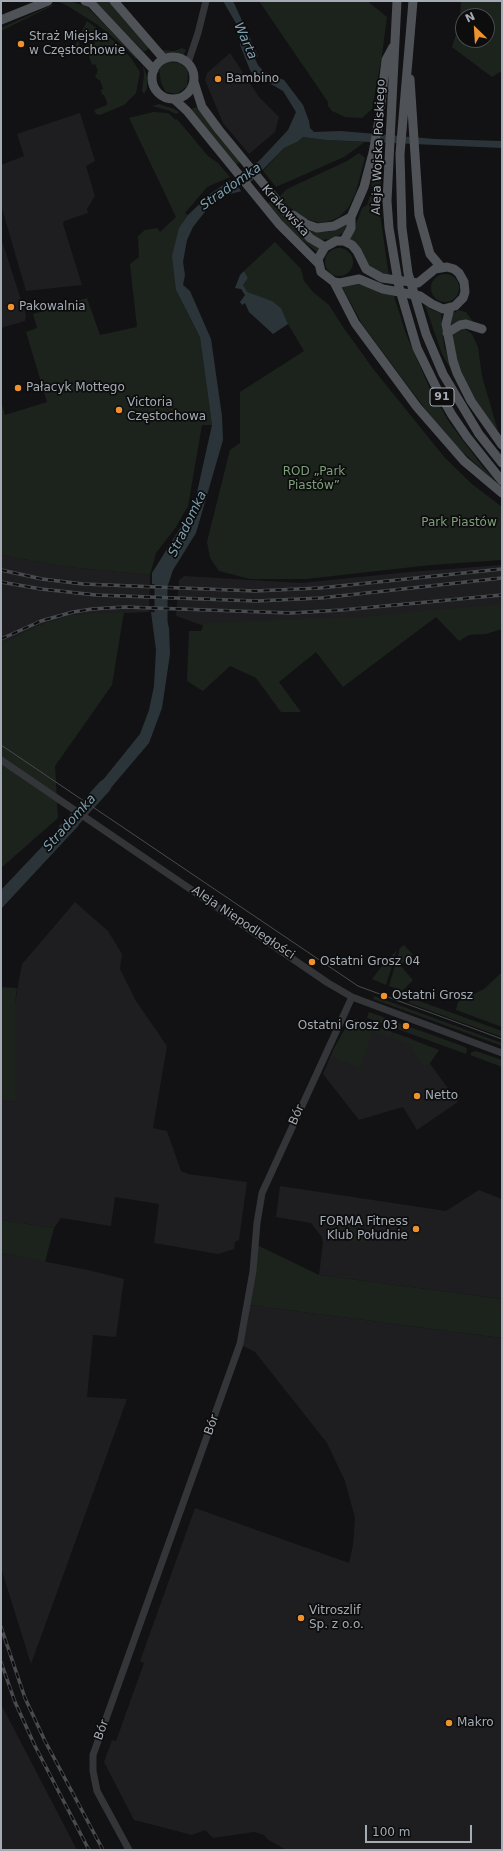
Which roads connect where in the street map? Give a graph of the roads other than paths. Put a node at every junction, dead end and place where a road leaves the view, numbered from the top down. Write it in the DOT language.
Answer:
graph roads {
  1 [pos="48,1"];
  2 [pos="114,1"];
  3 [pos="397,1"];
  4 [pos="89,2"];
  5 [pos="205,2"];
  6 [pos="413,3"];
  7 [pos="1,20"];
  8 [pos="394,44"];
  9 [pos="408,49"];
  10 [pos="164,59"];
  11 [pos="188,63"];
  12 [pos="154,70"];
  13 [pos="194,82"];
  14 [pos="174,99"];
  15 [pos="286,211"];
  16 [pos="352,217"];
  17 [pos="344,241"];
  18 [pos="325,247"];
  19 [pos="318,264"];
  20 [pos="441,267"];
  21 [pos="334,282"];
  22 [pos="450,308"];
  23 [pos="482,329"];
  24 [pos="447,333"];
  25 [pos="502,445"];
  26 [pos="502,463"];
  27 [pos="502,481"];
  28 [pos="502,493"];
  29 [pos="1,760"];
  30 [pos="352,997"];
  31 [pos="502,1053"];
  32 [pos="129,1850"];
  1 -- 7 [label="main road"];
  2 -- 10 [label="main road"];
  3 -- 8 [label="main road, Aleja Wojska Polskiego / 91"];
  4 -- 12 [label="main road"];
  5 -- 11 [label="street"];
  6 -- 9 [label="main road, Aleja Wojska Polskiego / 91"];
  8 -- 16 [label="main road"];
  8 -- 27 [label="main road, Aleja Wojska Polskiego / 91"];
  9 -- 20 [label="main road"];
  9 -- 26 [label="main road, Aleja Wojska Polskiego / 91"];
  10 -- 11 [label="main road"];
  10 -- 12 [label="main road"];
  11 -- 13 [label="main road"];
  12 -- 14 [label="main road"];
  13 -- 14 [label="main road"];
  13 -- 15 [label="main road, Krakowska"];
  14 -- 19 [label="main road, Krakowska"];
  15 -- 16 [label="main road"];
  15 -- 18 [label="main road, Krakowska"];
  16 -- 17 [label="main road"];
  17 -- 18 [label="main road"];
  17 -- 20 [label="main road"];
  18 -- 19 [label="main road"];
  19 -- 21 [label="main road, Krakowska"];
  20 -- 22 [label="main road"];
  21 -- 22 [label="main road"];
  21 -- 28 [label="main road, Krakowska"];
  22 -- 24 [label="main road"];
  23 -- 24 [label="main road"];
  24 -- 25 [label="main road"];
  29 -- 30 [label="street, Aleja Niepodległości"];
  30 -- 31 [label="street, Aleja Niepodległości"];
  30 -- 32 [label="street, Bór"];
}
